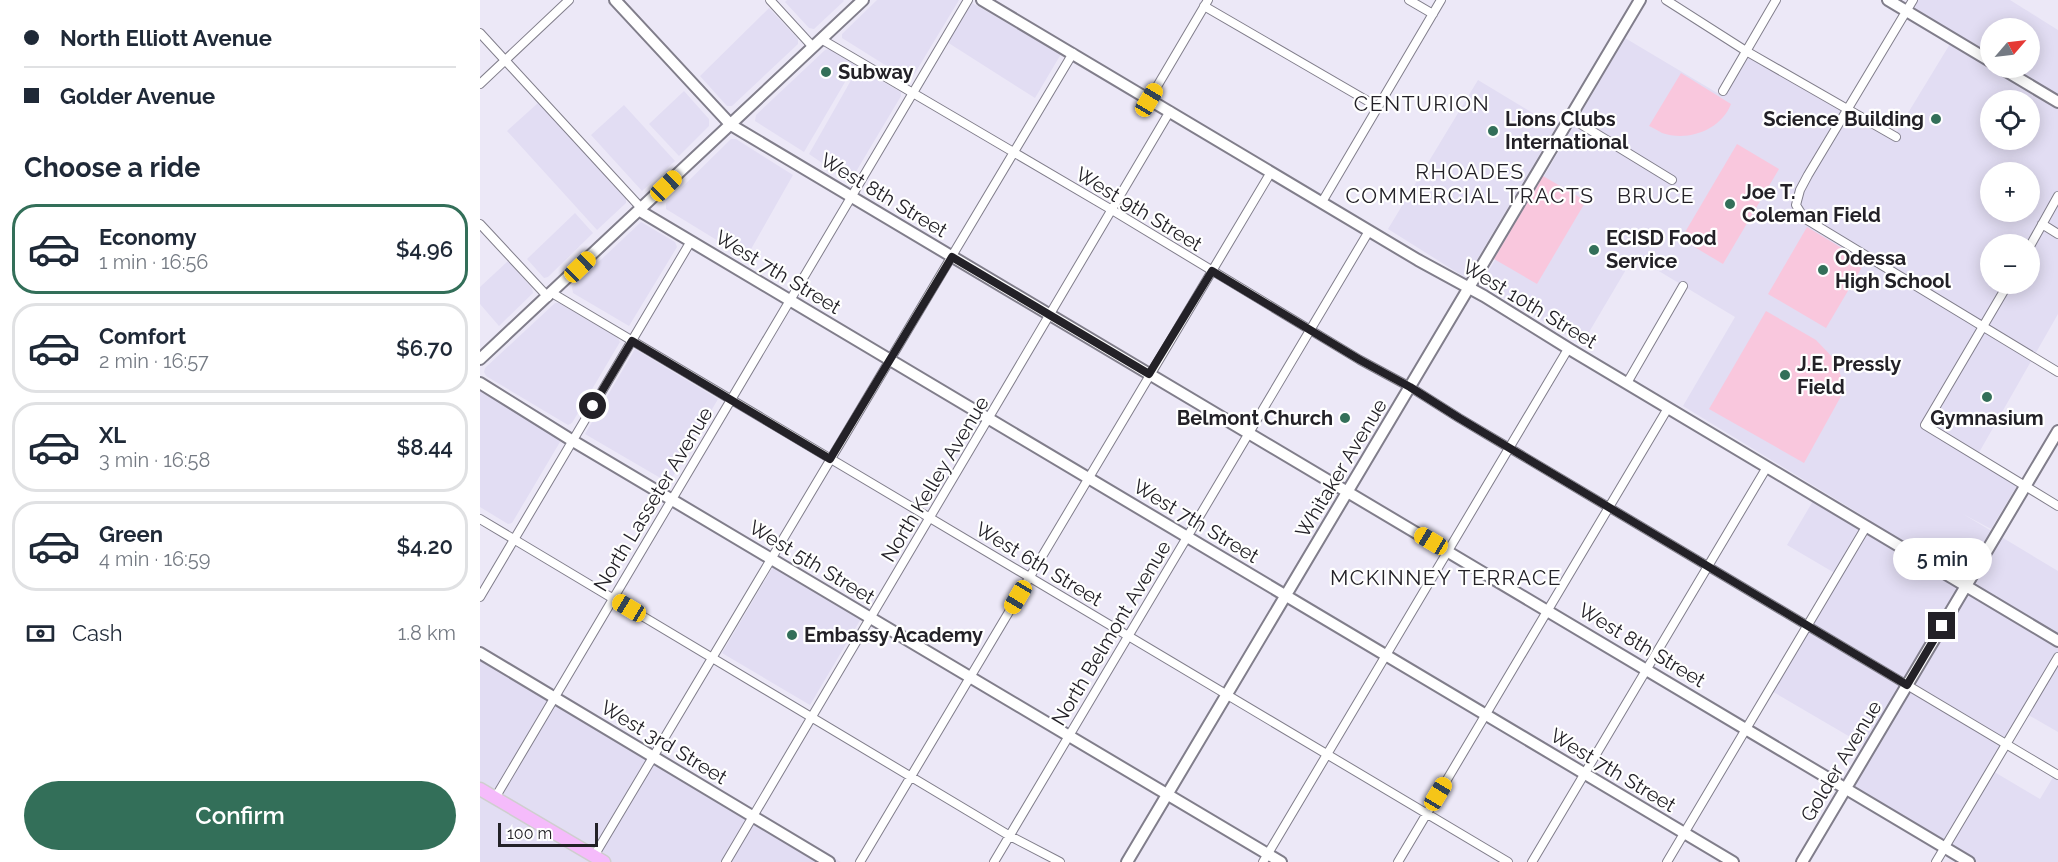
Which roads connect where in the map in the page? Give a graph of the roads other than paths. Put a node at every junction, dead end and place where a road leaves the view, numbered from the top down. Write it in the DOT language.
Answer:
graph roads {
  1 [pos="569,0"];
  2 [pos="615,0"];
  3 [pos="770,0"];
  4 [pos="863,0"];
  5 [pos="968,0"];
  6 [pos="982,0"];
  7 [pos="1408,0"];
  8 [pos="1441,0"];
  9 [pos="1640,0"];
  10 [pos="1666,0"];
  11 [pos="1776,0"];
  12 [pos="1888,0"];
  13 [pos="1913,0"];
  14 [pos="1206,3"];
  15 [pos="1907,11"];
  16 [pos="1433,14"];
  17 [pos="480,33"];
  18 [pos="817,43"];
  19 [pos="1746,51"];
  20 [pos="1073,53"];
  21 [pos="1980,55"];
  22 [pos="505,60"];
  23 [pos="2018,78"];
  24 [pos="480,84"];
  25 [pos="1723,91"];
  26 [pos="913,94"];
  27 [pos="1149,100"];
  28 [pos="2058,102"];
  29 [pos="1378,107"];
  30 [pos="1848,110"];
  31 [pos="1170,111"];
  32 [pos="1569,117"];
  33 [pos="731,125"];
  34 [pos="1896,137"];
  35 [pos="1013,153"];
  36 [pos="1271,172"];
  37 [pos="1672,180"];
  38 [pos="852,196"];
  39 [pos="2058,196"];
  40 [pos="1322,202"];
  41 [pos="641,210"];
  42 [pos="1112,210"];
  43 [pos="480,224"];
  44 [pos="2042,224"];
  45 [pos="1370,231"];
  46 [pos="2037,234"];
  47 [pos="2058,234"];
  48 [pos="691,241"];
  49 [pos="952,257"];
  50 [pos="1212,271"];
  51 [pos="1683,286"];
  52 [pos="1469,288"];
  53 [pos="2002,294"];
  54 [pos="550,295"];
  55 [pos="790,300"];
  56 [pos="1051,315"];
  57 [pos="1984,327"];
  58 [pos="1311,330"];
  59 [pos="632,341"];
  60 [pos="1568,349"];
  61 [pos="480,359"];
  62 [pos="890,360"];
  63 [pos="2058,372"];
  64 [pos="1149,374"];
  65 [pos="480,383"];
  66 [pos="1627,383"];
  67 [pos="1410,387"];
  68 [pos="731,400"];
  69 [pos="1668,408"];
  70 [pos="989,419"];
  71 [pos="2058,431"];
  72 [pos="1248,433"];
  73 [pos="573,441"];
  74 [pos="1509,448"];
  75 [pos="830,459"];
  76 [pos="1767,467"];
  77 [pos="1089,478"];
  78 [pos="2025,486"];
  79 [pos="1348,491"];
  80 [pos="672,500"];
  81 [pos="2058,506"];
  82 [pos="1609,507"];
  83 [pos="930,518"];
  84 [pos="480,519"];
  85 [pos="1866,527"];
  86 [pos="1188,537"];
  87 [pos="514,540"];
  88 [pos="1448,551"];
  89 [pos="771,559"];
  90 [pos="1708,566"];
  91 [pos="1029,577"];
  92 [pos="1966,586"];
  93 [pos="1287,595"];
  94 [pos="480,597"];
  95 [pos="613,599"];
  96 [pos="1548,610"];
  97 [pos="871,618"];
  98 [pos="1807,626"];
  99 [pos="1129,636"];
  100 [pos="2058,641"];
  101 [pos="480,653"];
  102 [pos="1386,655"];
  103 [pos="2058,657"];
  104 [pos="712,658"];
  105 [pos="1647,669"];
  106 [pos="970,677"];
  107 [pos="1907,685"];
  108 [pos="1227,694"];
  109 [pos="555,698"];
  110 [pos="1485,714"];
  111 [pos="812,717"];
  112 [pos="1746,728"];
  113 [pos="1070,736"];
  114 [pos="2006,744"];
  115 [pos="1327,754"];
  116 [pos="653,757"];
  117 [pos="1585,774"];
  118 [pos="2058,775"];
  119 [pos="911,776"];
  120 [pos="1846,788"];
  121 [pos="480,789"];
  122 [pos="1168,794"];
  123 [pos="495,798"];
  124 [pos="1427,814"];
  125 [pos="753,817"];
  126 [pos="1684,833"];
  127 [pos="1010,836"];
  128 [pos="1944,848"];
  129 [pos="1265,858"];
  130 [pos="599,859"];
  131 [pos="726,862"];
  132 [pos="829,862"];
  133 [pos="860,862"];
  134 [pos="994,862"];
  135 [pos="1060,862"];
  136 [pos="1127,862"];
  137 [pos="1281,862"];
  138 [pos="1398,862"];
  139 [pos="1508,862"];
  140 [pos="1532,862"];
  141 [pos="1666,862"];
  142 [pos="1733,862"];
  143 [pos="1802,862"];
  144 [pos="1936,862"];
  145 [pos="1969,862"];
  1 -- 22 [label="street"];
  2 -- 33 [label="street, West 8th Street"];
  3 -- 18 [label="street, West 9th Street"];
  4 -- 18 [label="street"];
  5 -- 26 [label="street, North Lasseter Avenue"];
  6 -- 20 [label="street, West 10th Street"];
  7 -- 16 [label="street"];
  8 -- 16 [label="street"];
  9 -- 32 [label="street, Whitaker Avenue"];
  10 -- 19 [label="street"];
  11 -- 19 [label="street"];
  12 -- 15 [label="street"];
  13 -- 15 [label="street"];
  14 -- 27 [label="street"];
  14 -- 29 [label="street"];
  15 -- 21 [label="street"];
  15 -- 30 [label="street"];
  16 -- 29 [label="street"];
  17 -- 22 [label="street, West 7th Street"];
  18 -- 26 [label="street, West 9th Street"];
  18 -- 33 [label="street"];
  19 -- 25 [label="street"];
  19 -- 30 [label="street"];
  20 -- 27 [label="street, West 10th Street"];
  20 -- 35 [label="street"];
  22 -- 24 [label="street"];
  22 -- 41 [label="street, West 7th Street"];
  23 -- 28 [label="street"];
  26 -- 35 [label="street, West 9th Street"];
  26 -- 38 [label="street, North Lasseter Avenue"];
  27 -- 31 [label="street, West 10th Street"];
  29 -- 40 [label="street"];
  30 -- 34 [label="street"];
  30 -- 57 [label="street"];
  31 -- 36 [label="street, West 10th Street"];
  31 -- 42 [label="street, North Kelley Avenue"];
  32 -- 37 [label="street"];
  32 -- 52 [label="street, Whitaker Avenue"];
  33 -- 38 [label="street, West 8th Street"];
  33 -- 41 [label="street"];
  35 -- 42 [label="street, West 9th Street"];
  35 -- 49 [label="street"];
  36 -- 40 [label="street, West 10th Street"];
  36 -- 50 [label="street"];
  38 -- 49 [label="street, West 8th Street"];
  38 -- 55 [label="street, North Lasseter Avenue"];
  39 -- 44 [label="street"];
  40 -- 45 [label="street, West 10th Street"];
  41 -- 48 [label="street, West 7th Street"];
  41 -- 54 [label="street"];
  42 -- 50 [label="street, West 9th Street"];
  42 -- 56 [label="street, North Kelley Avenue"];
  43 -- 54 [label="street, West 6th Street"];
  44 -- 46 [label="street"];
  44 -- 47 [label="street"];
  45 -- 52 [label="street, West 10th Street"];
  45 -- 58 [label="street, North Belmont Avenue"];
  48 -- 55 [label="street, West 7th Street"];
  48 -- 59 [label="street"];
  49 -- 56 [label="street, West 8th Street"];
  49 -- 62 [label="street"];
  50 -- 58 [label="street, West 9th Street"];
  50 -- 64 [label="street"];
  51 -- 66 [label="street"];
  52 -- 60 [label="street, West 10th Street"];
  52 -- 67 [label="street, Whitaker Avenue"];
  53 -- 57 [label="street"];
  54 -- 59 [label="street, West 6th Street"];
  54 -- 61 [label="street"];
  55 -- 62 [label="street, West 7th Street"];
  55 -- 68 [label="street, North Lasseter Avenue"];
  56 -- 64 [label="street, West 8th Street"];
  56 -- 70 [label="street, North Kelley Avenue"];
  57 -- 63 [label="street"];
  57 -- 78 [label="street"];
  58 -- 67 [label="street, West 9th Street"];
  58 -- 72 [label="street, North Belmont Avenue"];
  59 -- 68 [label="street, West 6th Street"];
  59 -- 73 [label="street"];
  60 -- 66 [label="street, West 10th Street"];
  60 -- 74 [label="street"];
  62 -- 70 [label="street, West 7th Street"];
  62 -- 75 [label="street"];
  64 -- 72 [label="street, West 8th Street"];
  64 -- 77 [label="street"];
  65 -- 73 [label="street, West 5th Street"];
  66 -- 69 [label="street, West 10th Street"];
  67 -- 74 [label="street, West 9th Street"];
  67 -- 79 [label="street, Whitaker Avenue"];
  68 -- 75 [label="street, West 6th Street"];
  68 -- 80 [label="street, North Lasseter Avenue"];
  69 -- 76 [label="street, West 10th Street"];
  69 -- 82 [label="street"];
  70 -- 77 [label="street, West 7th Street"];
  70 -- 83 [label="street, North Kelley Avenue"];
  71 -- 78 [label="street, Golder Avenue"];
  72 -- 79 [label="street, West 8th Street"];
  72 -- 86 [label="street, North Belmont Avenue"];
  73 -- 80 [label="street, West 5th Street"];
  73 -- 87 [label="street"];
  74 -- 82 [label="street, West 9th Street"];
  74 -- 88 [label="street"];
  75 -- 83 [label="street, West 6th Street"];
  75 -- 89 [label="street"];
  76 -- 85 [label="street, West 10th Street"];
  76 -- 90 [label="street"];
  77 -- 86 [label="street, West 7th Street"];
  77 -- 91 [label="street"];
  78 -- 81 [label="street"];
  78 -- 92 [label="street, Golder Avenue"];
  79 -- 88 [label="street, West 8th Street"];
  79 -- 93 [label="street, Whitaker Avenue"];
  80 -- 89 [label="street, West 5th Street"];
  80 -- 95 [label="street, North Lasseter Avenue"];
  82 -- 90 [label="street, West 9th Street"];
  82 -- 96 [label="street"];
  83 -- 91 [label="street, West 6th Street"];
  83 -- 97 [label="street, North Kelley Avenue"];
  84 -- 87 [label="street"];
  85 -- 92 [label="street, West 10th Street"];
  85 -- 98 [label="street"];
  86 -- 93 [label="street, West 7th Street"];
  86 -- 99 [label="street, North Belmont Avenue"];
  87 -- 94 [label="street"];
  87 -- 95 [label="street"];
  88 -- 96 [label="street, West 8th Street"];
  88 -- 102 [label="street"];
  89 -- 97 [label="street, West 5th Street"];
  89 -- 104 [label="street"];
  90 -- 98 [label="street, West 9th Street"];
  90 -- 105 [label="street"];
  91 -- 99 [label="street, West 6th Street"];
  91 -- 106 [label="street"];
  92 -- 100 [label="street, West 10th Street"];
  92 -- 107 [label="street, Golder Avenue"];
  93 -- 102 [label="street, West 7th Street"];
  93 -- 108 [label="street, Whitaker Avenue"];
  95 -- 104 [label="street"];
  95 -- 109 [label="street, North Lasseter Avenue"];
  96 -- 105 [label="street, West 8th Street"];
  96 -- 110 [label="street"];
  97 -- 106 [label="street, West 5th Street"];
  97 -- 111 [label="street, North Kelley Avenue"];
  98 -- 107 [label="street, West 9th Street"];
  98 -- 112 [label="street"];
  99 -- 108 [label="street, West 6th Street"];
  99 -- 113 [label="street, North Belmont Avenue"];
  101 -- 109 [label="street, West 3rd Street"];
  102 -- 110 [label="street, West 7th Street"];
  102 -- 115 [label="street"];
  103 -- 114 [label="street"];
  104 -- 111 [label="street"];
  104 -- 116 [label="street"];
  105 -- 112 [label="street, West 8th Street"];
  105 -- 117 [label="street"];
  106 -- 113 [label="street, West 5th Street"];
  106 -- 119 [label="street"];
  107 -- 114 [label="street, West 9th Street"];
  107 -- 120 [label="street, Golder Avenue"];
  108 -- 115 [label="street, West 6th Street"];
  108 -- 122 [label="street, Whitaker Avenue"];
  109 -- 116 [label="street, West 3rd Street"];
  109 -- 123 [label="street, North Lasseter Avenue"];
  110 -- 117 [label="street, West 7th Street"];
  110 -- 124 [label="street"];
  111 -- 119 [label="street"];
  111 -- 125 [label="street, North Kelley Avenue"];
  112 -- 120 [label="street, West 8th Street"];
  112 -- 126 [label="street"];
  113 -- 122 [label="street, West 5th Street"];
  113 -- 127 [label="street, North Belmont Avenue"];
  114 -- 118 [label="street, West 9th Street"];
  114 -- 128 [label="street"];
  115 -- 124 [label="street, West 6th Street"];
  115 -- 129 [label="street"];
  116 -- 125 [label="street, West 3rd Street"];
  116 -- 130 [label="street"];
  117 -- 126 [label="street, West 7th Street"];
  117 -- 140 [label="street"];
  119 -- 127 [label="street"];
  119 -- 133 [label="street"];
  120 -- 128 [label="street, West 8th Street"];
  120 -- 143 [label="street, Golder Avenue"];
  121 -- 123 [label="main road"];
  122 -- 129 [label="street, West 5th Street"];
  122 -- 136 [label="street, Whitaker Avenue"];
  123 -- 130 [label="main road"];
  124 -- 138 [label="street"];
  124 -- 139 [label="street, West 6th Street"];
  125 -- 131 [label="street, North Kelley Avenue"];
  125 -- 132 [label="street, West 3rd Street"];
  126 -- 141 [label="street"];
  126 -- 142 [label="street, West 7th Street"];
  127 -- 134 [label="street, North Belmont Avenue"];
  127 -- 135 [label="street"];
  128 -- 144 [label="street"];
  128 -- 145 [label="street, West 8th Street"];
  129 -- 137 [label="street, West 5th Street"];
}
